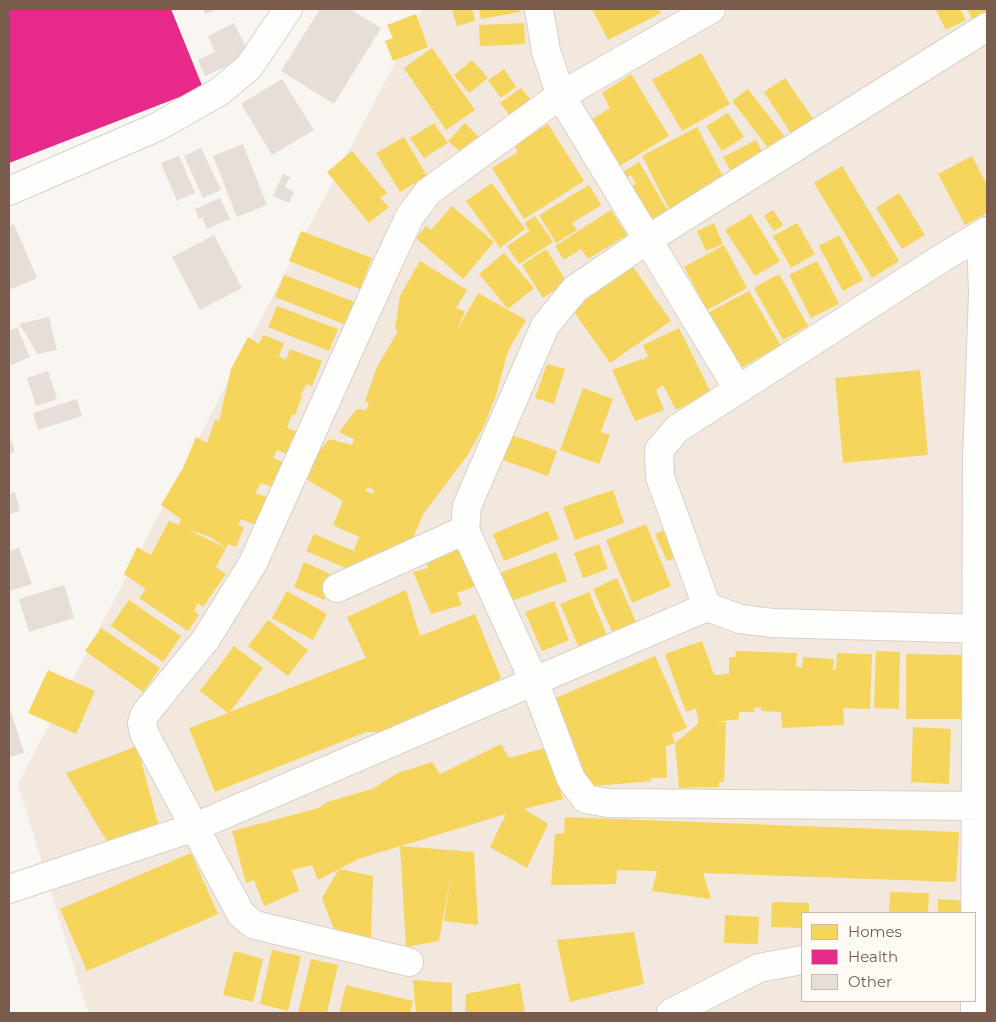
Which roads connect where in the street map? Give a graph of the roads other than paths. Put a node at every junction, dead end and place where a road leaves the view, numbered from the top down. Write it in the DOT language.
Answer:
graph roads {
  1 [pos="288,9"];
  2 [pos="539,9"];
  3 [pos="711,9"];
  4 [pos="987,27"];
  5 [pos="561,96"];
  6 [pos="9,191"];
  7 [pos="984,234"];
  8 [pos="647,240"];
  9 [pos="985,294"];
  10 [pos="738,389"];
  11 [pos="982,460"];
  12 [pos="465,530"];
  13 [pos="337,588"];
  14 [pos="707,607"];
  15 [pos="982,629"];
  16 [pos="534,681"];
  17 [pos="982,806"];
  18 [pos="195,827"];
  19 [pos="9,889"];
  20 [pos="976,937"];
  21 [pos="801,960"];
  22 [pos="409,962"];
  23 [pos="671,1013"];
  1 -- 6 [label="street"];
  2 -- 5 [label="street"];
  3 -- 5 [label="street"];
  4 -- 8 [label="street"];
  5 -- 8 [label="street"];
  5 -- 18 [label="street"];
  7 -- 9 [label="street"];
  7 -- 10 [label="street"];
  8 -- 10 [label="street"];
  8 -- 12 [label="street"];
  9 -- 11 [label="street"];
  10 -- 14 [label="street"];
  11 -- 15 [label="street"];
  12 -- 13 [label="street"];
  12 -- 16 [label="street"];
  14 -- 15 [label="street"];
  14 -- 16 [label="street"];
  15 -- 17 [label="street"];
  16 -- 17 [label="street"];
  16 -- 18 [label="street"];
  17 -- 20 [label="street"];
  18 -- 19 [label="street"];
  18 -- 22 [label="street"];
  21 -- 23 [label="street"];
}
